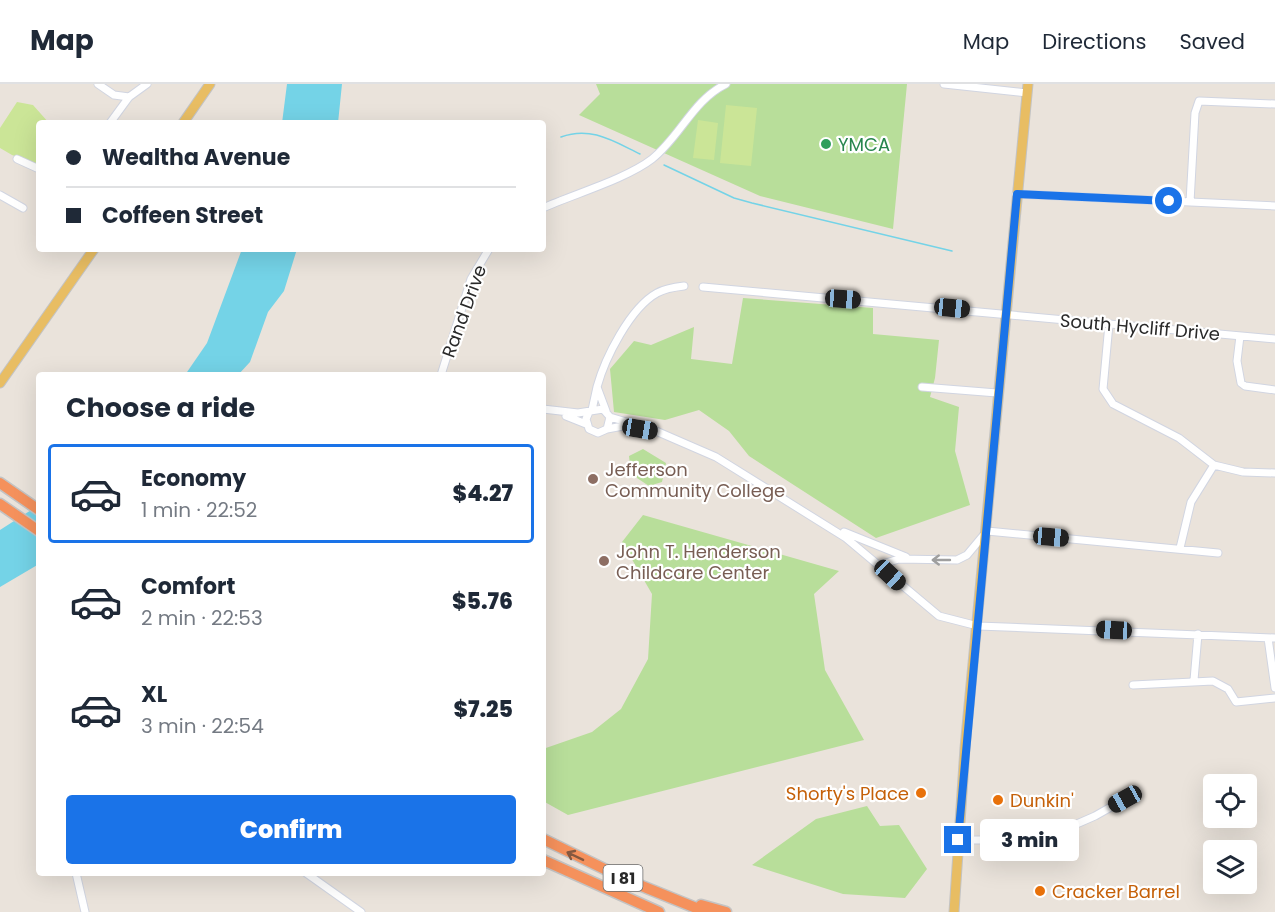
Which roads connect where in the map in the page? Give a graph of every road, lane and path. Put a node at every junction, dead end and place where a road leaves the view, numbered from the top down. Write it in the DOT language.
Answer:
graph roads {
  1 [pos="98,84"];
  2 [pos="147,84"];
  3 [pos="210,84"];
  4 [pos="726,84"];
  5 [pos="944,84"];
  6 [pos="1027,89"];
  7 [pos="129,98"];
  8 [pos="1275,104"];
  9 [pos="112,120"];
  10 [pos="185,120"];
  11 [pos="17,159"];
  12 [pos="36,168"];
  13 [pos="1017,194"];
  14 [pos="0,195"];
  15 [pos="1190,202"];
  16 [pos="1275,206"];
  17 [pos="546,207"];
  18 [pos="23,208"];
  19 [pos="92,252"];
  20 [pos="487,252"];
  21 [pos="684,286"];
  22 [pos="703,287"];
  23 [pos="1005,314"];
  24 [pos="1109,324"];
  25 [pos="1240,336"];
  26 [pos="1275,339"];
  27 [pos="442,372"];
  28 [pos="0,383"];
  29 [pos="597,387"];
  30 [pos="922,387"];
  31 [pos="1275,390"];
  32 [pos="997,393"];
  33 [pos="546,411"];
  34 [pos="590,411"];
  35 [pos="546,412"];
  36 [pos="608,414"];
  37 [pos="586,424"];
  38 [pos="607,429"];
  39 [pos="656,431"];
  40 [pos="1214,465"];
  41 [pos="1275,473"];
  42 [pos="0,483"];
  43 [pos="4,507"];
  44 [pos="36,508"];
  45 [pos="827,526"];
  46 [pos="36,529"];
  47 [pos="987,531"];
  48 [pos="1180,548"];
  49 [pos="1218,553"];
  50 [pos="914,559"];
  51 [pos="879,565"];
  52 [pos="978,626"];
  53 [pos="1198,634"];
  54 [pos="1272,638"];
  55 [pos="1194,680"];
  56 [pos="1133,685"];
  57 [pos="1275,688"];
  58 [pos="1275,698"];
  59 [pos="1125,799"];
  60 [pos="546,840"];
  61 [pos="958,840"];
  62 [pos="546,861"];
  63 [pos="77,876"];
  64 [pos="310,876"];
  65 [pos="667,897"];
  66 [pos="85,912"];
  67 [pos="361,912"];
  68 [pos="659,912"];
  69 [pos="706,912"];
  70 [pos="726,912"];
  71 [pos="954,912"];
  1 -- 7 [label="street"];
  2 -- 7 [label="street"];
  3 -- 10 [label="main road"];
  4 -- 17 [label="street"];
  5 -- 6 [label="street"];
  6 -- 13 [label="main road"];
  7 -- 9 [label="street"];
  8 -- 15 [label="street"];
  11 -- 12 [label="street"];
  13 -- 15 [label="street"];
  13 -- 23 [label="main road"];
  14 -- 18 [label="street"];
  15 -- 16 [label="street"];
  19 -- 28 [label="main road"];
  20 -- 27 [label="street, Rand Drive"];
  21 -- 29 [label="street"];
  22 -- 23 [label="street, South Hycliff Drive"];
  23 -- 24 [label="street, South Hycliff Drive"];
  23 -- 32 [label="main road"];
  24 -- 25 [label="street, South Hycliff Drive"];
  24 -- 40 [label="street"];
  25 -- 26 [label="street, South Hycliff Drive"];
  25 -- 31 [label="street"];
  29 -- 34 [label="street"];
  29 -- 36 [label="street"];
  30 -- 32 [label="street"];
  32 -- 47 [label="main road"];
  33 -- 34 [label="street"];
  34 -- 36 [label="street"];
  34 -- 37 [label="street"];
  35 -- 37 [label="street"];
  36 -- 38 [label="street"];
  36 -- 39 [label="street"];
  37 -- 38 [label="street"];
  38 -- 39 [label="street"];
  39 -- 45 [label="street"];
  40 -- 41 [label="street"];
  40 -- 48 [label="street"];
  42 -- 44 [label="highway"];
  43 -- 46 [label="highway"];
  45 -- 50 [label="street"];
  45 -- 51 [label="street"];
  47 -- 48 [label="street"];
  47 -- 50 [label="street, one-way"];
  47 -- 52 [label="main road"];
  48 -- 49 [label="street"];
  50 -- 51 [label="street"];
  51 -- 52 [label="street"];
  52 -- 53 [label="street"];
  52 -- 61 [label="main road"];
  53 -- 54 [label="street"];
  53 -- 55 [label="street"];
  54 -- 57 [label="street"];
  55 -- 56 [label="street"];
  55 -- 58 [label="street"];
  59 -- 61 [label="street"];
  65 -- 60 [label="highway, I 81, one-way"];
  61 -- 71 [label="main road"];
  62 -- 68 [label="highway, I 81"];
  63 -- 66 [label="street"];
  64 -- 67 [label="street"];
  65 -- 69 [label="highway, I 81"];
  65 -- 70 [label="highway"];
}
